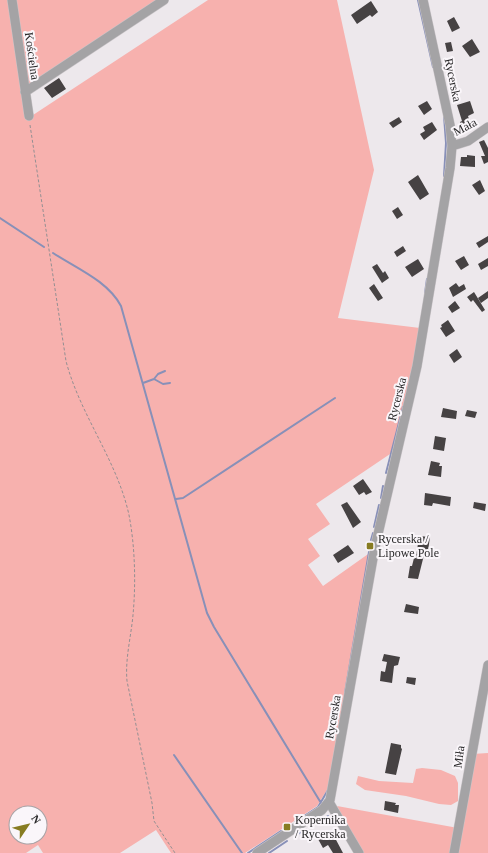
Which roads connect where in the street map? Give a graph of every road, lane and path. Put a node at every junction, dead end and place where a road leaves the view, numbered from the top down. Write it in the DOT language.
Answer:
graph roads {
  1 [pos="12,0"];
  2 [pos="164,0"];
  3 [pos="423,0"];
  4 [pos="25,92"];
  5 [pos="29,116"];
  6 [pos="488,128"];
  7 [pos="452,146"];
  8 [pos="488,665"];
  9 [pos="329,802"];
  10 [pos="175,853"];
  11 [pos="256,853"];
  12 [pos="359,853"];
  13 [pos="454,853"];
  1 -- 4 [label="street, Kościelna"];
  2 -- 4 [label="street"];
  3 -- 7 [label="street, Rycerska"];
  4 -- 5 [label="street, Kościelna"];
  5 -- 10 [label="path"];
  6 -- 7 [label="street, Mała"];
  7 -- 9 [label="street, Rycerska"];
  8 -- 13 [label="street, Miła"];
  9 -- 11 [label="street"];
  9 -- 12 [label="street"];
}
